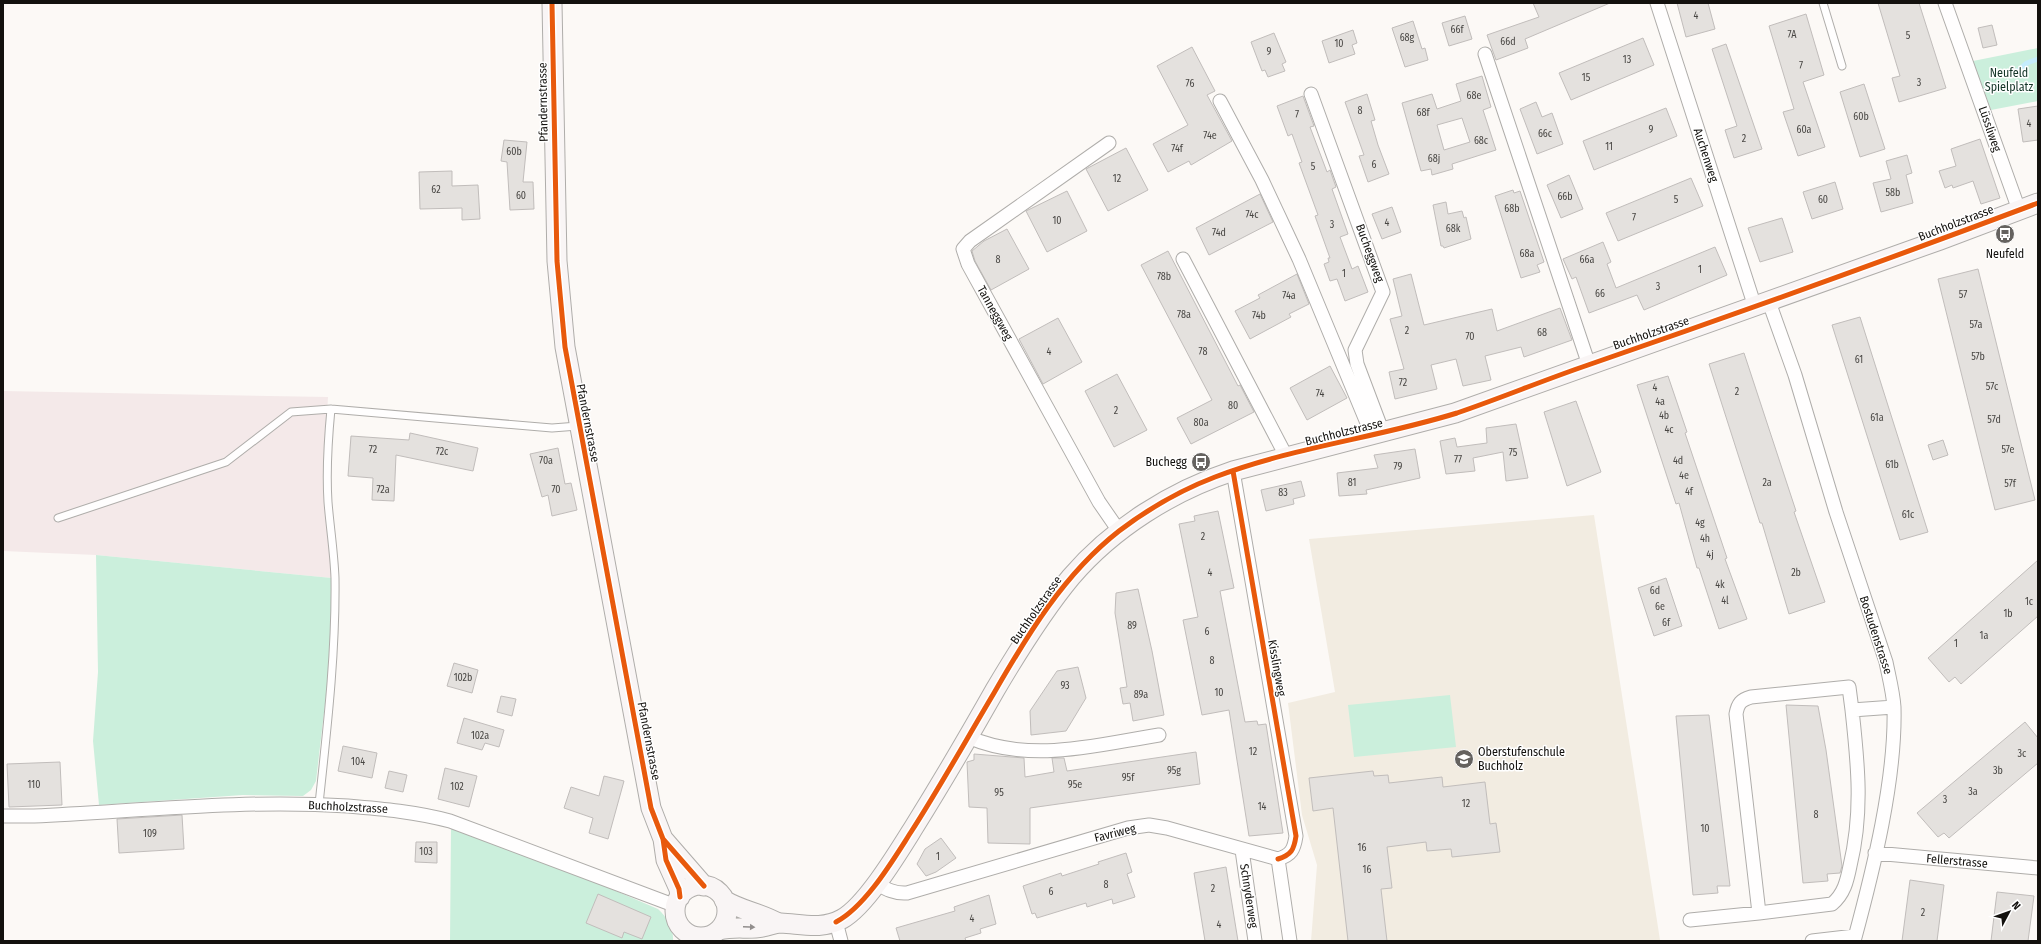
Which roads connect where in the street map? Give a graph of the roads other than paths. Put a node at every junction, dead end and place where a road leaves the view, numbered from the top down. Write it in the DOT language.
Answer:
graph roads {
  1 [pos="552,3"];
  2 [pos="1657,3"];
  3 [pos="1823,3"];
  4 [pos="1945,3"];
  5 [pos="1485,54"];
  6 [pos="1842,66"];
  7 [pos="1312,94"];
  8 [pos="1220,101"];
  9 [pos="1109,143"];
  10 [pos="2038,203"];
  11 [pos="2019,210"];
  12 [pos="1183,259"];
  13 [pos="1762,304"];
  14 [pos="1589,365"];
  15 [pos="331,409"];
  16 [pos="578,426"];
  17 [pos="1378,434"];
  18 [pos="1286,456"];
  19 [pos="1233,471"];
  20 [pos="58,518"];
  21 [pos="1119,531"];
  22 [pos="1894,707"];
  23 [pos="1852,710"];
  24 [pos="1160,735"];
  25 [pos="968,737"];
  26 [pos="319,804"];
  27 [pos="3,816"];
  28 [pos="663,839"];
  29 [pos="1242,850"];
  30 [pos="1875,853"];
  31 [pos="1278,859"];
  32 [pos="2038,868"];
  33 [pos="875,883"];
  34 [pos="704,886"];
  35 [pos="724,900"];
  36 [pos="678,901"];
  37 [pos="1759,913"];
  38 [pos="1690,920"];
  39 [pos="836,922"];
  40 [pos="778,923"];
  41 [pos="680,934"];
  42 [pos="712,936"];
  43 [pos="1855,938"];
  44 [pos="841,941"];
  45 [pos="1255,941"];
  46 [pos="1290,941"];
  47 [pos="1812,941"];
  1 -- 16 [label="street, Pfandernstrasse"];
  2 -- 13 [label="street, Auchenweg"];
  3 -- 6 [label="lane"];
  4 -- 11 [label="street, Lüssliweg"];
  5 -- 14 [label="street"];
  7 -- 17 [label="street, Bucheggweg"];
  8 -- 17 [label="street, Buchholzstrasse"];
  9 -- 21 [label="street, Tanneggweg"];
  10 -- 11 [label="street, Buchholzstrasse"];
  11 -- 13 [label="street, Buchholzstrasse"];
  12 -- 18 [label="street"];
  13 -- 14 [label="street, Buchholzstrasse"];
  13 -- 22 [label="street, Bostudenstrasse"];
  14 -- 17 [label="street, Buchholzstrasse"];
  15 -- 16 [label="lane"];
  15 -- 20 [label="lane"];
  15 -- 26 [label="lane"];
  16 -- 28 [label="street, Pfandernstrasse"];
  17 -- 18 [label="street, Buchholzstrasse"];
  18 -- 19 [label="street, Buchholzstrasse"];
  19 -- 21 [label="street, Buchholzstrasse"];
  19 -- 31 [label="street, Kisslingweg"];
  21 -- 25 [label="street, Buchholzstrasse"];
  22 -- 23 [label="street"];
  22 -- 30 [label="street, Bostudenstrasse"];
  23 -- 37 [label="street"];
  23 -- 37 [label="street"];
  24 -- 25 [label="street"];
  25 -- 33 [label="street, Buchholzstrasse"];
  26 -- 27 [label="street, Buchholzstrasse"];
  26 -- 36 [label="street, Buchholzstrasse"];
  28 -- 34 [label="street, Pfandernstrasse"];
  28 -- 36 [label="street, Pfandernstrasse"];
  29 -- 31 [label="street, Favriweg"];
  29 -- 33 [label="street, Favriweg"];
  29 -- 45 [label="street, Schnyderweg"];
  30 -- 32 [label="street, Fellerstrasse"];
  30 -- 43 [label="street, Bostudenstrasse"];
  31 -- 46 [label="street"];
  33 -- 39 [label="street, Buchholzstrasse"];
  34 -- 35 [label="street"];
  34 -- 36 [label="street"];
  35 -- 40 [label="street, Buchholzstrasse"];
  35 -- 42 [label="street"];
  36 -- 41 [label="street"];
  37 -- 38 [label="street"];
  39 -- 40 [label="street, Buchholzstrasse"];
  39 -- 44 [label="street"];
  42 -- 40 [label="street, Buchholzstrasse, one-way"];
  41 -- 42 [label="street"];
  43 -- 47 [label="street, Bostudenstrasse"];
}
